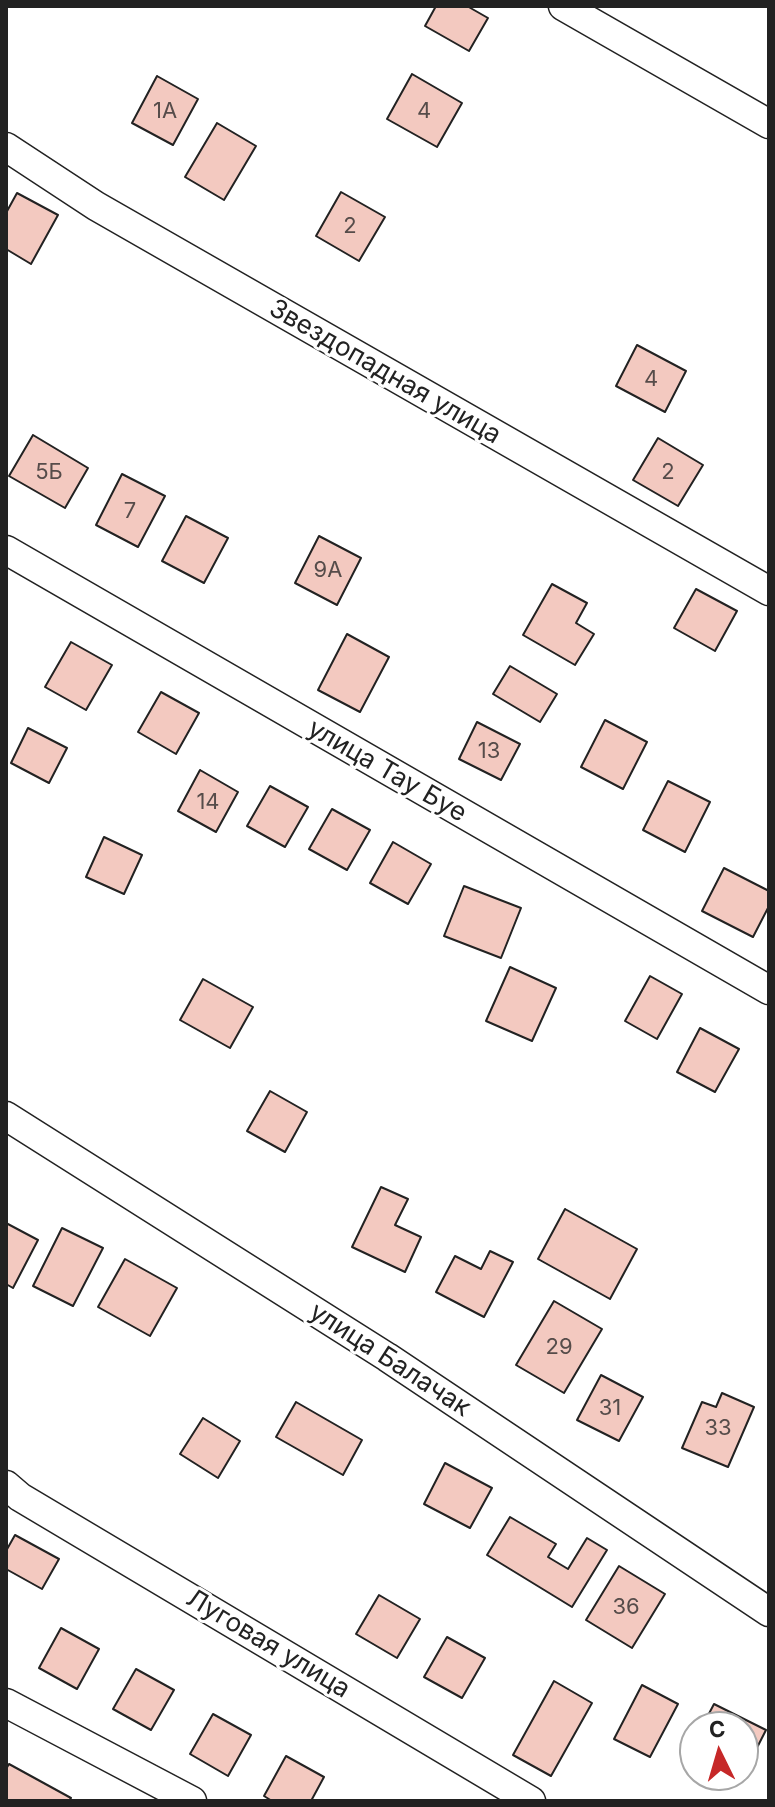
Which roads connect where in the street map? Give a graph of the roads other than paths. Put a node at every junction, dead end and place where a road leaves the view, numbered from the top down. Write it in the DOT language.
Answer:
graph roads {
  1 [pos="563,6"];
  2 [pos="769,124"];
  3 [pos="6,147"];
  4 [pos="6,550"];
  5 [pos="769,591"];
  6 [pos="769,990"];
  7 [pos="6,1116"];
  8 [pos="6,1485"];
  9 [pos="769,1612"];
  10 [pos="6,1703"];
  11 [pos="192,1801"];
  12 [pos="531,1801"];
  1 -- 2 [label="street"];
  3 -- 5 [label="street, Звездопадная улица"];
  4 -- 6 [label="street, улица Тау Буе"];
  7 -- 9 [label="street, улица Балачак"];
  8 -- 12 [label="street, Луговая улица"];
  10 -- 11 [label="street"];
}
